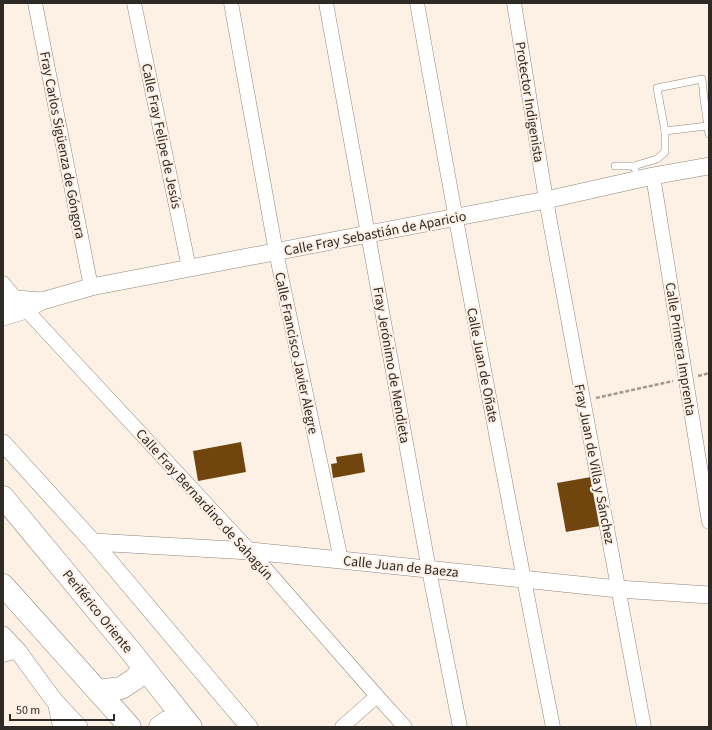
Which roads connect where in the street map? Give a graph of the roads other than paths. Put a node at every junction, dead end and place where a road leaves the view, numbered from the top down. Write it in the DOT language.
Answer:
graph roads {
  1 [pos="35,3"];
  2 [pos="134,3"];
  3 [pos="231,3"];
  4 [pos="326,3"];
  5 [pos="417,3"];
  6 [pos="514,3"];
  7 [pos="707,126"];
  8 [pos="665,131"];
  9 [pos="709,134"];
  10 [pos="615,166"];
  11 [pos="709,166"];
  12 [pos="641,174"];
  13 [pos="546,200"];
  14 [pos="455,218"];
  15 [pos="368,234"];
  16 [pos="276,252"];
  17 [pos="189,268"];
  18 [pos="3,284"];
  19 [pos="91,287"];
  20 [pos="15,303"];
  21 [pos="3,317"];
  22 [pos="3,443"];
  23 [pos="3,497"];
  24 [pos="709,522"];
  25 [pos="93,542"];
  26 [pos="250,551"];
  27 [pos="340,560"];
  28 [pos="429,570"];
  29 [pos="524,579"];
  30 [pos="3,586"];
  31 [pos="618,589"];
  32 [pos="709,595"];
  33 [pos="3,635"];
  34 [pos="11,653"];
  35 [pos="144,668"];
  36 [pos="98,691"];
  37 [pos="377,696"];
  38 [pos="53,699"];
  39 [pos="188,724"];
  40 [pos="60,727"];
  41 [pos="79,727"];
  42 [pos="130,727"];
  43 [pos="160,727"];
  44 [pos="249,727"];
  45 [pos="342,727"];
  46 [pos="406,727"];
  47 [pos="460,727"];
  48 [pos="554,727"];
  49 [pos="644,727"];
  1 -- 19 [label="street, Fray Carlos Sigüenza de Góngora"];
  2 -- 17 [label="street, Calle Fray Felipe de Jesús"];
  3 -- 16 [label="street, Calle Francisco Javier Alegre"];
  4 -- 15 [label="street, Fray Jerónimo de Mendieta"];
  5 -- 14 [label="street, Calle Juan de Oñate"];
  6 -- 13 [label="street, Protector Indigenista"];
  7 -- 8 [label="lane"];
  7 -- 8 [label="lane"];
  7 -- 9 [label="lane"];
  8 -- 12 [label="lane"];
  10 -- 12 [label="lane"];
  11 -- 12 [label="street, Calle Fray Sebastián de Aparicio"];
  12 -- 13 [label="street, Calle Fray Sebastián de Aparicio"];
  12 -- 24 [label="street, Calle Primera Imprenta"];
  13 -- 14 [label="street, Calle Fray Sebastián de Aparicio"];
  13 -- 31 [label="street, Fray Juan de Villa y Sánchez"];
  14 -- 15 [label="street, Calle Fray Sebastián de Aparicio"];
  14 -- 29 [label="street, Calle Juan de Oñate"];
  15 -- 16 [label="street, Calle Fray Sebastián de Aparicio"];
  15 -- 28 [label="street, Fray Jerónimo de Mendieta"];
  16 -- 17 [label="street, Calle Fray Sebastián de Aparicio"];
  16 -- 27 [label="street, Calle Francisco Javier Alegre"];
  17 -- 19 [label="street, Calle Fray Sebastián de Aparicio"];
  18 -- 20 [label="street, Calle Fray Bernardino de Sahagún"];
  19 -- 20 [label="street, Calle Fray Sebastián de Aparicio"];
  20 -- 21 [label="street, Calle Fray Sebastián de Aparicio"];
  20 -- 26 [label="street, Calle Fray Bernardino de Sahagún"];
  22 -- 25 [label="street"];
  23 -- 35 [label="highway, Periférico Oriente"];
  25 -- 26 [label="street, Calle Juan de Baeza"];
  25 -- 44 [label="street"];
  26 -- 27 [label="street, Calle Juan de Baeza"];
  26 -- 37 [label="street, Calle Fray Bernardino de Sahagún"];
  27 -- 28 [label="street, Calle Juan de Baeza"];
  28 -- 29 [label="street, Calle Juan de Baeza"];
  28 -- 47 [label="street, Fray Jerónimo de Mendieta"];
  29 -- 31 [label="street, Calle Juan de Baeza"];
  29 -- 48 [label="street, Calle Juan de Oñate"];
  30 -- 36 [label="highway"];
  31 -- 32 [label="street, Calle Juan de Baeza"];
  31 -- 49 [label="street, Fray Juan de Villa y Sánchez"];
  33 -- 34 [label="street"];
  34 -- 38 [label="street"];
  35 -- 36 [label="highway"];
  35 -- 39 [label="highway, Periférico Oriente"];
  36 -- 42 [label="highway"];
  37 -- 45 [label="street"];
  37 -- 46 [label="street, Calle Fray Bernardino de Sahagún"];
  38 -- 40 [label="street"];
  38 -- 41 [label="street"];
  39 -- 43 [label="highway"];
}
